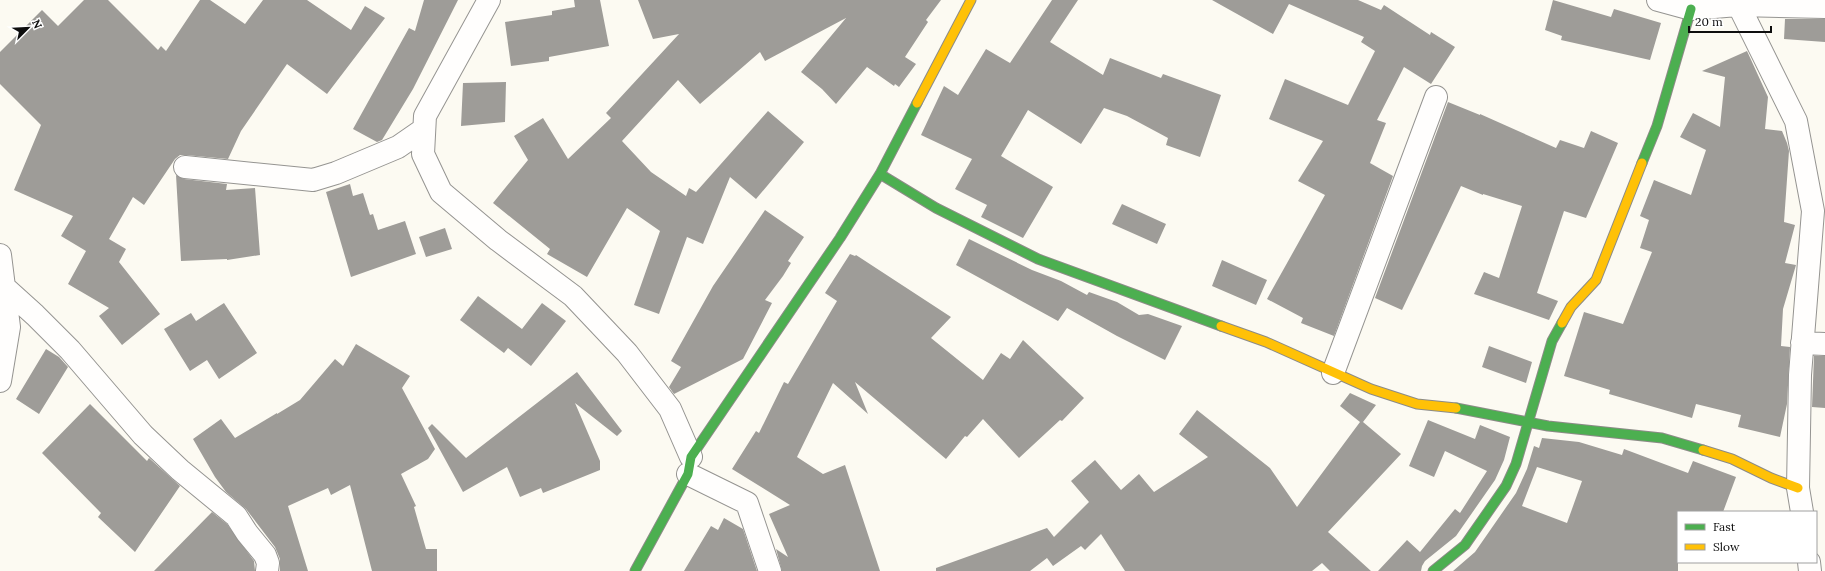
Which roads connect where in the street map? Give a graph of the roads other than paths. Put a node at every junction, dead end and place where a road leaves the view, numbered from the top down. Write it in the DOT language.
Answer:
graph roads {
  1 [pos="489,0"];
  2 [pos="971,0"];
  3 [pos="1658,0"];
  4 [pos="1736,2"];
  5 [pos="1825,6"];
  6 [pos="1691,9"];
  7 [pos="1436,97"];
  8 [pos="424,129"];
  9 [pos="185,167"];
  10 [pos="880,174"];
  11 [pos="0,260"];
  12 [pos="4,287"];
  13 [pos="1802,343"];
  14 [pos="1825,344"];
  15 [pos="1333,373"];
  16 [pos="0,381"];
  17 [pos="1527,422"];
  18 [pos="690,466"];
  19 [pos="1798,488"];
  20 [pos="1802,511"];
  21 [pos="267,571"];
  22 [pos="635,571"];
  23 [pos="770,571"];
  24 [pos="1434,571"];
  1 -- 8 [label="street"];
  2 -- 10 [label="street"];
  3 -- 6 [label="street"];
  4 -- 5 [label="street"];
  4 -- 6 [label="street"];
  4 -- 13 [label="street"];
  6 -- 17 [label="street"];
  7 -- 15 [label="street"];
  8 -- 9 [label="street"];
  8 -- 18 [label="street"];
  10 -- 15 [label="street"];
  10 -- 18 [label="street"];
  11 -- 12 [label="street"];
  12 -- 16 [label="street"];
  12 -- 21 [label="street"];
  13 -- 14 [label="street"];
  13 -- 19 [label="street"];
  15 -- 17 [label="street"];
  17 -- 19 [label="street"];
  17 -- 24 [label="street"];
  18 -- 22 [label="street"];
  18 -- 23 [label="street"];
  19 -- 20 [label="street"];
}
